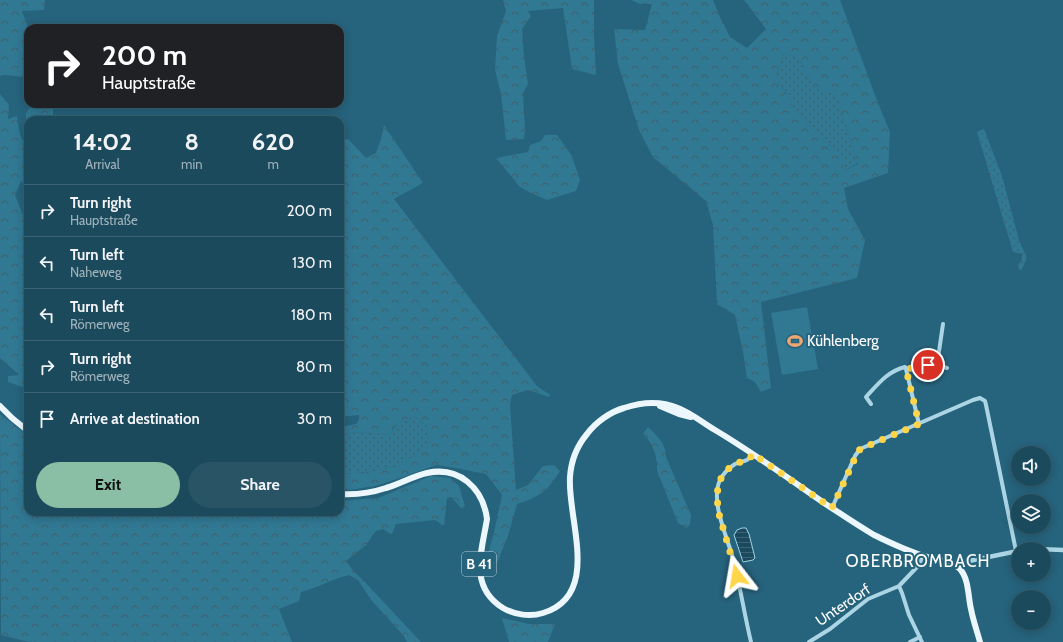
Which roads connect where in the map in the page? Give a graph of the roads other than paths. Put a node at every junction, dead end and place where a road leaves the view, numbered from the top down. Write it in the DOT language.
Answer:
graph roads {
  1 [pos="943,324"];
  2 [pos="937,365"];
  3 [pos="947,368"];
  4 [pos="906,369"];
  5 [pos="870,404"];
  6 [pos="0,406"];
  7 [pos="919,424"];
  8 [pos="24,428"];
  9 [pos="753,454"];
  10 [pos="344,494"];
  11 [pos="832,508"];
  12 [pos="1015,542"];
  13 [pos="1051,550"];
  14 [pos="1062,550"];
  15 [pos="1011,552"];
  16 [pos="923,556"];
  17 [pos="958,568"];
  18 [pos="899,586"];
  19 [pos="921,640"];
  20 [pos="751,642"];
  21 [pos="809,642"];
  22 [pos="910,642"];
  23 [pos="980,642"];
  1 -- 2 [label="street"];
  2 -- 3 [label="street"];
  2 -- 4 [label="street"];
  4 -- 5 [label="street"];
  4 -- 7 [label="street"];
  6 -- 8 [label="main road"];
  7 -- 11 [label="street"];
  7 -- 12 [label="street"];
  9 -- 10 [label="main road, B 41"];
  9 -- 11 [label="main road, B 41"];
  9 -- 20 [label="street"];
  11 -- 16 [label="main road, B 41"];
  13 -- 14 [label="street"];
  15 -- 17 [label="street"];
  16 -- 17 [label="main road, B 41"];
  16 -- 18 [label="street, Unterdorf"];
  17 -- 23 [label="main road"];
  18 -- 19 [label="street"];
  18 -- 21 [label="street, Unterdorf"];
  19 -- 22 [label="street"];
}
